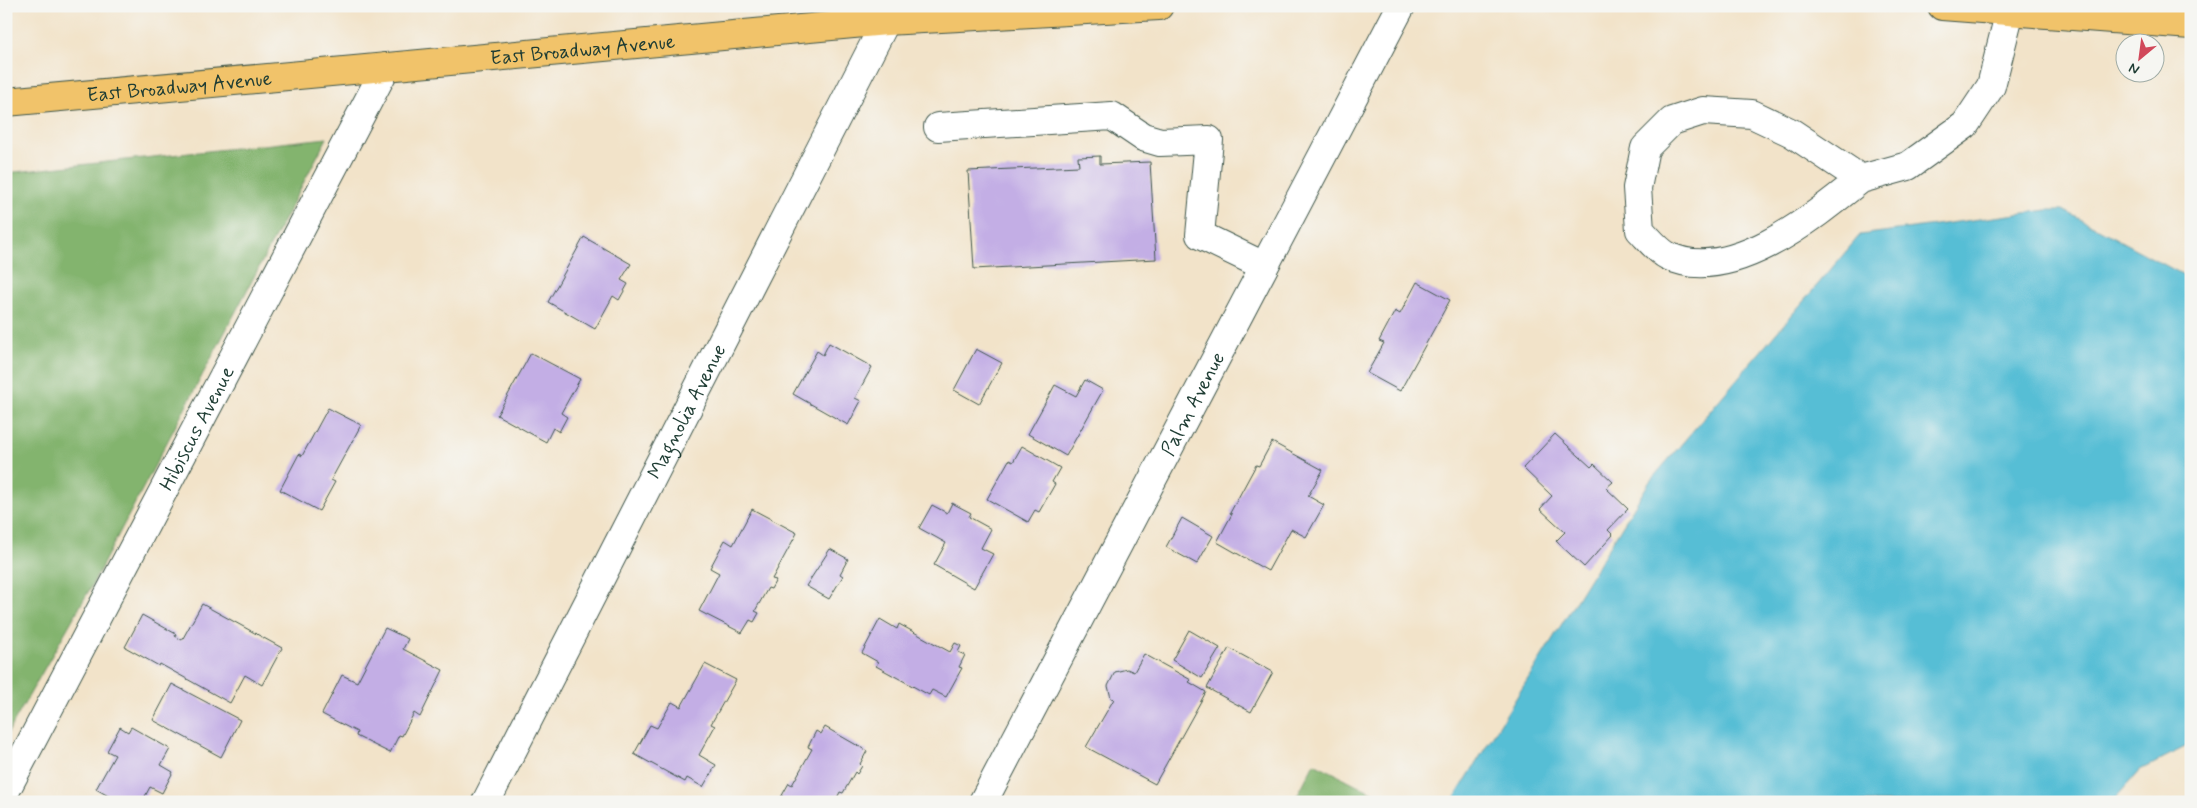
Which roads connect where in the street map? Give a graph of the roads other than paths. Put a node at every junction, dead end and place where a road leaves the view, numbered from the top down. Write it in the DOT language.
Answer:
graph roads {
  1 [pos="1159,6"];
  2 [pos="1401,6"];
  3 [pos="1942,6"];
  4 [pos="2010,11"];
  5 [pos="886,21"];
  6 [pos="2191,25"];
  7 [pos="386,67"];
  8 [pos="6,102"];
  9 [pos="938,128"];
  10 [pos="1861,179"];
  11 [pos="1264,266"];
  12 [pos="6,790"];
  13 [pos="486,802"];
  14 [pos="983,802"];
  1 -- 5 [label="main road, East Broadway Avenue"];
  2 -- 11 [label="street, Palm Avenue"];
  3 -- 4 [label="main road"];
  4 -- 6 [label="main road"];
  4 -- 10 [label="street"];
  5 -- 7 [label="main road, East Broadway Avenue"];
  5 -- 13 [label="street, Magnolia Avenue"];
  7 -- 8 [label="main road, East Broadway Avenue"];
  7 -- 12 [label="street, Hibiscus Avenue"];
  9 -- 11 [label="street"];
  10 -- 10 [label="street"];
  11 -- 14 [label="street, Palm Avenue"];
}
